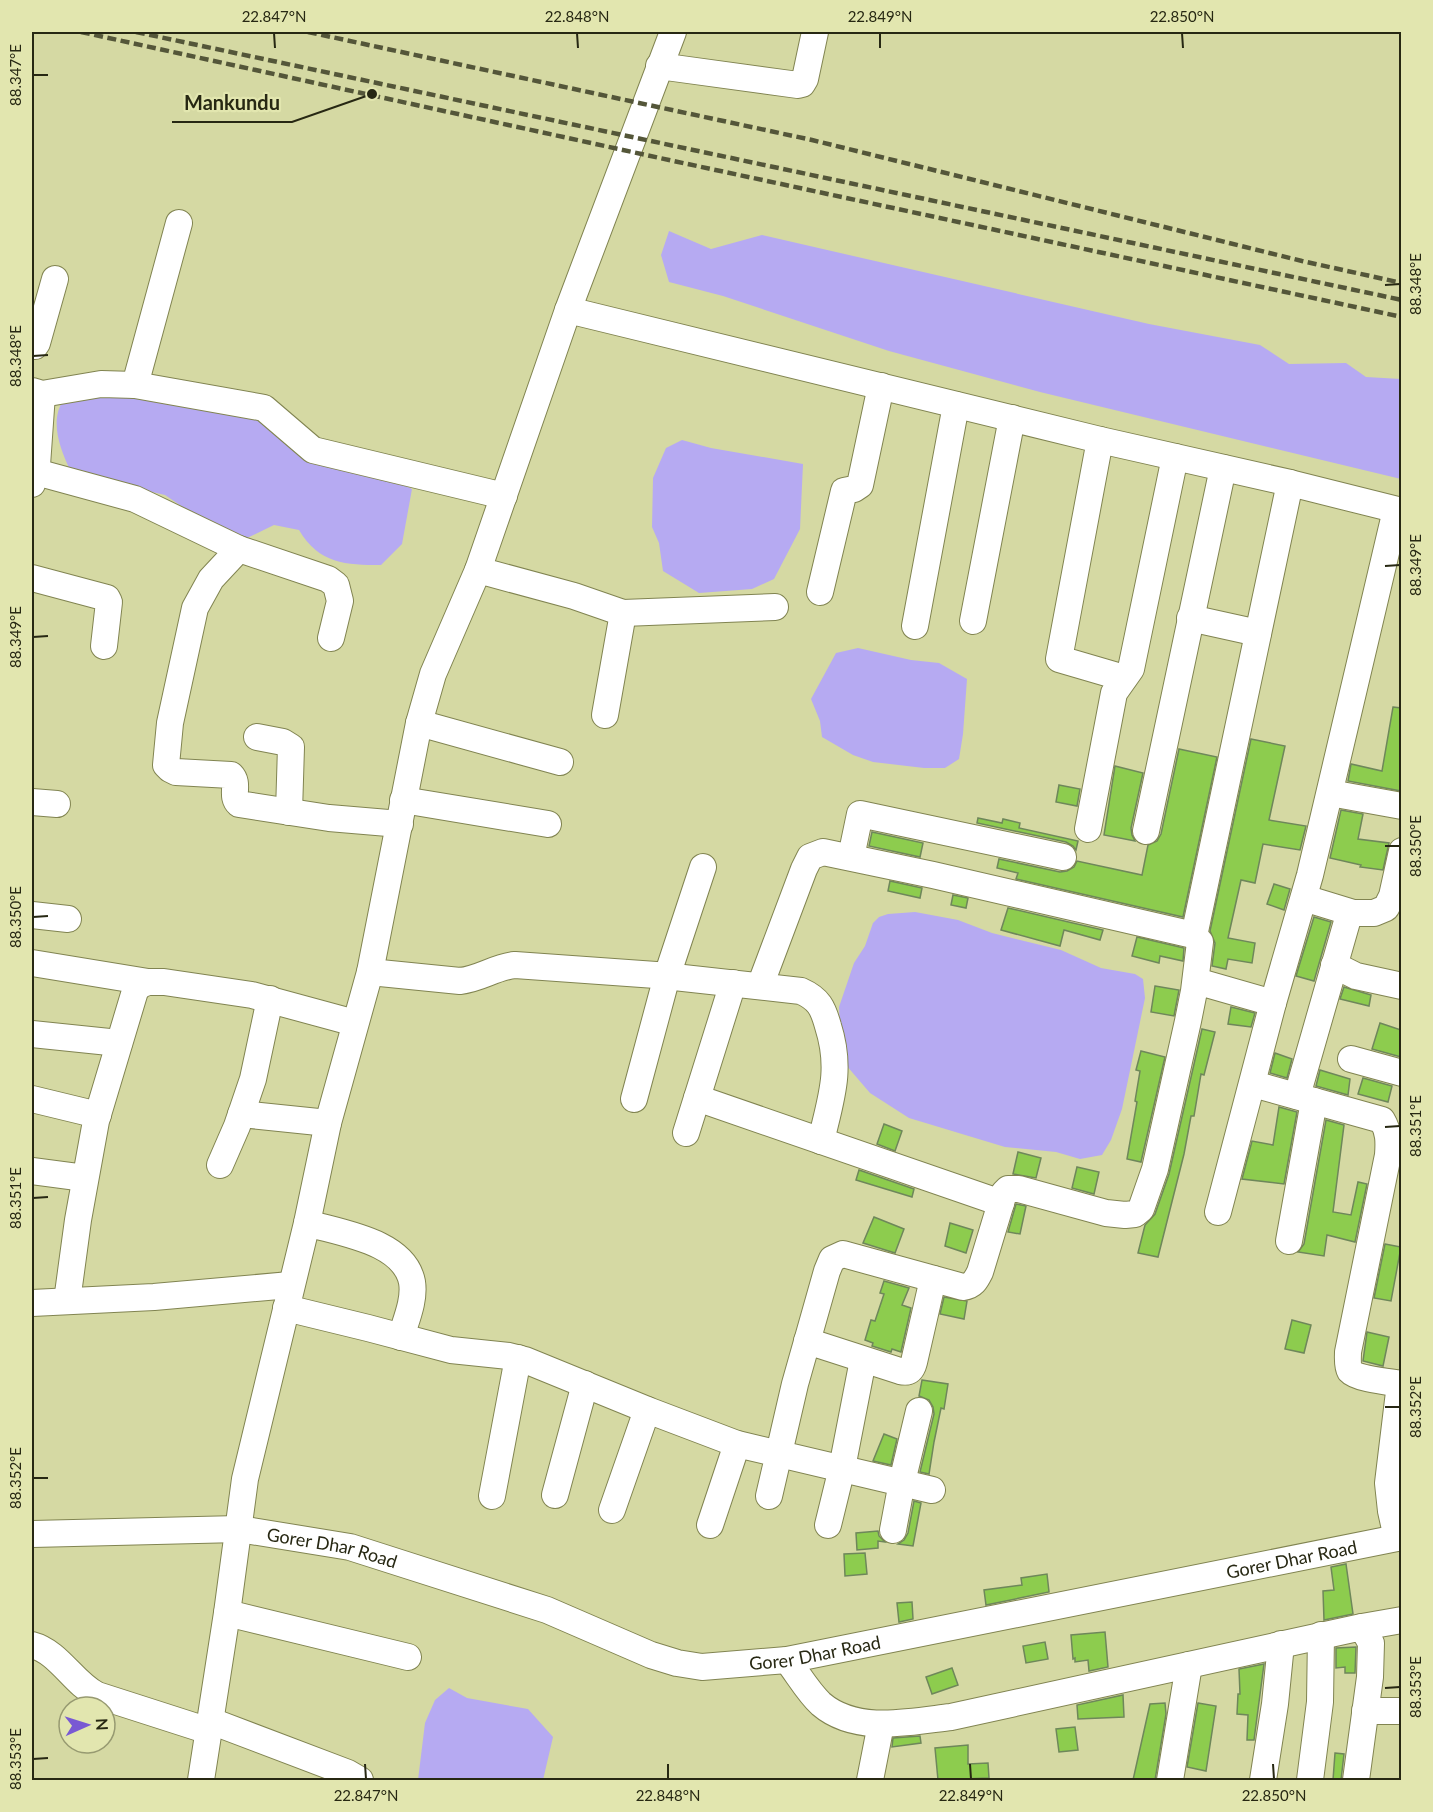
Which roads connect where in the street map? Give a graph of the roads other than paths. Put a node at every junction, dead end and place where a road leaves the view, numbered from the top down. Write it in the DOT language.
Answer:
graph roads {
  1 [pos="673,32"];
  2 [pos="815,32"];
  3 [pos="659,66"];
  4 [pos="179,223"];
  5 [pos="55,279"];
  6 [pos="568,310"];
  7 [pos="32,346"];
  8 [pos="135,385"];
  9 [pos="881,387"];
  10 [pos="37,393"];
  11 [pos="956,405"];
  12 [pos="1012,418"];
  13 [pos="1100,440"];
  14 [pos="1175,457"];
  15 [pos="1223,468"];
  16 [pos="34,478"];
  17 [pos="1290,483"];
  18 [pos="504,495"];
  19 [pos="1399,510"];
  20 [pos="239,549"];
  21 [pos="478,570"];
  22 [pos="32,578"];
  23 [pos="820,592"];
  24 [pos="775,607"];
  25 [pos="623,613"];
  26 [pos="1190,618"];
  27 [pos="973,621"];
  28 [pos="915,626"];
  29 [pos="1258,633"];
  30 [pos="331,638"];
  31 [pos="104,646"];
  32 [pos="1124,678"];
  33 [pos="605,715"];
  34 [pos="419,723"];
  35 [pos="257,736"];
  36 [pos="560,762"];
  37 [pos="1330,793"];
  38 [pos="1401,806"];
  39 [pos="290,812"];
  40 [pos="402,812"];
  41 [pos="548,824"];
  42 [pos="1088,829"];
  43 [pos="1146,831"];
  44 [pos="1401,851"];
  45 [pos="851,857"];
  46 [pos="1063,857"];
  47 [pos="703,867"];
  48 [pos="1304,898"];
  49 [pos="1394,910"];
  50 [pos="1353,913"];
  51 [pos="32,915"];
  52 [pos="68,919"];
  53 [pos="1194,936"];
  54 [pos="32,963"];
  55 [pos="1334,965"];
  56 [pos="370,972"];
  57 [pos="667,976"];
  58 [pos="1196,981"];
  59 [pos="148,982"];
  60 [pos="733,983"];
  61 [pos="760,986"];
  62 [pos="1401,987"];
  63 [pos="270,999"];
  64 [pos="1273,1003"];
  65 [pos="355,1023"];
  66 [pos="32,1034"];
  67 [pos="119,1043"];
  68 [pos="1351,1059"];
  69 [pos="1401,1073"];
  70 [pos="1252,1084"];
  71 [pos="697,1098"];
  72 [pos="32,1099"];
  73 [pos="1305,1099"];
  74 [pos="634,1100"];
  75 [pos="242,1114"];
  76 [pos="98,1115"];
  77 [pos="328,1123"];
  78 [pos="686,1133"];
  79 [pos="821,1141"];
  80 [pos="220,1165"];
  81 [pos="32,1171"];
  82 [pos="85,1179"];
  83 [pos="1001,1203"];
  84 [pos="1218,1212"];
  85 [pos="307,1223"];
  86 [pos="1289,1241"];
  87 [pos="933,1279"];
  88 [pos="288,1297"];
  89 [pos="68,1301"];
  90 [pos="32,1303"];
  91 [pos="400,1337"];
  92 [pos="807,1341"];
  93 [pos="518,1358"];
  94 [pos="863,1360"];
  95 [pos="585,1384"];
  96 [pos="1401,1385"];
  97 [pos="646,1410"];
  98 [pos="919,1411"];
  99 [pos="1398,1427"];
  100 [pos="737,1444"];
  101 [pos="780,1454"];
  102 [pos="842,1468"];
  103 [pos="902,1482"];
  104 [pos="932,1490"];
  105 [pos="555,1495"];
  106 [pos="492,1496"];
  107 [pos="769,1496"];
  108 [pos="612,1510"];
  109 [pos="710,1525"];
  110 [pos="828,1525"];
  111 [pos="239,1529"];
  112 [pos="893,1530"];
  113 [pos="32,1534"];
  114 [pos="1399,1538"];
  115 [pos="227,1614"];
  116 [pos="1401,1620"];
  117 [pos="1362,1627"];
  118 [pos="1321,1635"];
  119 [pos="1281,1644"];
  120 [pos="32,1646"];
  121 [pos="408,1657"];
  122 [pos="787,1660"];
  123 [pos="1189,1665"];
  124 [pos="1365,1711"];
  125 [pos="1401,1711"];
  126 [pos="881,1724"];
  127 [pos="210,1726"];
  128 [pos="201,1780"];
  129 [pos="360,1780"];
  130 [pos="870,1780"];
  131 [pos="1170,1780"];
  132 [pos="1263,1780"];
  133 [pos="1310,1780"];
  134 [pos="1356,1780"];
  1 -- 3 [label="street"];
  2 -- 3 [label="street"];
  3 -- 6 [label="street"];
  4 -- 8 [label="street"];
  5 -- 7 [label="street"];
  6 -- 9 [label="street"];
  6 -- 18 [label="street"];
  8 -- 10 [label="street"];
  8 -- 18 [label="street"];
  9 -- 11 [label="street"];
  9 -- 23 [label="street"];
  10 -- 16 [label="street"];
  11 -- 12 [label="street"];
  11 -- 28 [label="street"];
  12 -- 13 [label="street"];
  12 -- 27 [label="street"];
  13 -- 14 [label="street"];
  13 -- 32 [label="street"];
  14 -- 15 [label="street"];
  14 -- 32 [label="street"];
  15 -- 17 [label="street"];
  15 -- 26 [label="street"];
  16 -- 20 [label="street"];
  17 -- 19 [label="street"];
  17 -- 29 [label="street"];
  18 -- 21 [label="street"];
  19 -- 37 [label="street"];
  20 -- 30 [label="street"];
  20 -- 39 [label="street"];
  21 -- 25 [label="street"];
  21 -- 34 [label="street"];
  22 -- 31 [label="street"];
  24 -- 25 [label="street"];
  25 -- 33 [label="street"];
  26 -- 29 [label="street"];
  26 -- 43 [label="street"];
  29 -- 53 [label="street"];
  32 -- 42 [label="street"];
  34 -- 36 [label="street"];
  34 -- 40 [label="street"];
  35 -- 39 [label="street"];
  37 -- 38 [label="street"];
  37 -- 48 [label="street"];
  39 -- 40 [label="street"];
  40 -- 41 [label="street"];
  40 -- 56 [label="street"];
  44 -- 49 [label="street"];
  45 -- 46 [label="street"];
  45 -- 53 [label="street"];
  45 -- 61 [label="street"];
  47 -- 57 [label="street"];
  48 -- 50 [label="street"];
  48 -- 64 [label="street"];
  49 -- 50 [label="street"];
  50 -- 55 [label="street"];
  51 -- 52 [label="street"];
  53 -- 58 [label="street"];
  54 -- 59 [label="street"];
  55 -- 62 [label="street"];
  55 -- 73 [label="street"];
  56 -- 57 [label="street"];
  56 -- 65 [label="street"];
  57 -- 60 [label="street"];
  57 -- 74 [label="street"];
  58 -- 64 [label="street"];
  58 -- 83 [label="street"];
  59 -- 63 [label="street"];
  59 -- 67 [label="street"];
  60 -- 61 [label="street"];
  60 -- 71 [label="street"];
  61 -- 79 [label="street"];
  63 -- 65 [label="street"];
  63 -- 75 [label="street"];
  64 -- 70 [label="street"];
  65 -- 77 [label="street"];
  66 -- 67 [label="street"];
  67 -- 76 [label="street"];
  68 -- 69 [label="street"];
  70 -- 73 [label="street"];
  70 -- 84 [label="street"];
  71 -- 78 [label="street"];
  71 -- 79 [label="street"];
  72 -- 76 [label="street"];
  73 -- 86 [label="street"];
  73 -- 96 [label="street"];
  75 -- 77 [label="street"];
  75 -- 80 [label="street"];
  76 -- 82 [label="street"];
  77 -- 85 [label="street"];
  79 -- 83 [label="street"];
  81 -- 82 [label="street"];
  82 -- 89 [label="street"];
  83 -- 87 [label="street"];
  85 -- 88 [label="street"];
  85 -- 91 [label="street"];
  87 -- 92 [label="street"];
  87 -- 94 [label="street"];
  88 -- 89 [label="street"];
  88 -- 91 [label="street"];
  88 -- 111 [label="street"];
  89 -- 90 [label="street"];
  91 -- 93 [label="street"];
  92 -- 94 [label="street"];
  92 -- 101 [label="street"];
  93 -- 95 [label="street"];
  93 -- 106 [label="street"];
  94 -- 102 [label="street"];
  95 -- 97 [label="street"];
  95 -- 105 [label="street"];
  96 -- 99 [label="street"];
  97 -- 100 [label="street"];
  97 -- 108 [label="street"];
  98 -- 103 [label="street"];
  99 -- 114 [label="street"];
  100 -- 101 [label="street"];
  100 -- 109 [label="street"];
  101 -- 102 [label="street"];
  101 -- 107 [label="street"];
  102 -- 103 [label="street"];
  102 -- 110 [label="street"];
  103 -- 104 [label="street"];
  103 -- 112 [label="street"];
  111 -- 113 [label="street, Gorer Dhar Road"];
  111 -- 115 [label="street"];
  111 -- 122 [label="street, Gorer Dhar Road"];
  114 -- 122 [label="street, Gorer Dhar Road"];
  115 -- 121 [label="street"];
  115 -- 127 [label="street"];
  116 -- 117 [label="street"];
  117 -- 118 [label="street"];
  117 -- 124 [label="street"];
  118 -- 119 [label="street"];
  118 -- 133 [label="street"];
  119 -- 123 [label="street"];
  119 -- 132 [label="street"];
  120 -- 127 [label="street"];
  122 -- 126 [label="street"];
  123 -- 126 [label="street"];
  123 -- 131 [label="street"];
  124 -- 125 [label="street"];
  124 -- 134 [label="street"];
  126 -- 130 [label="street"];
  127 -- 128 [label="street"];
  127 -- 129 [label="street"];
}
